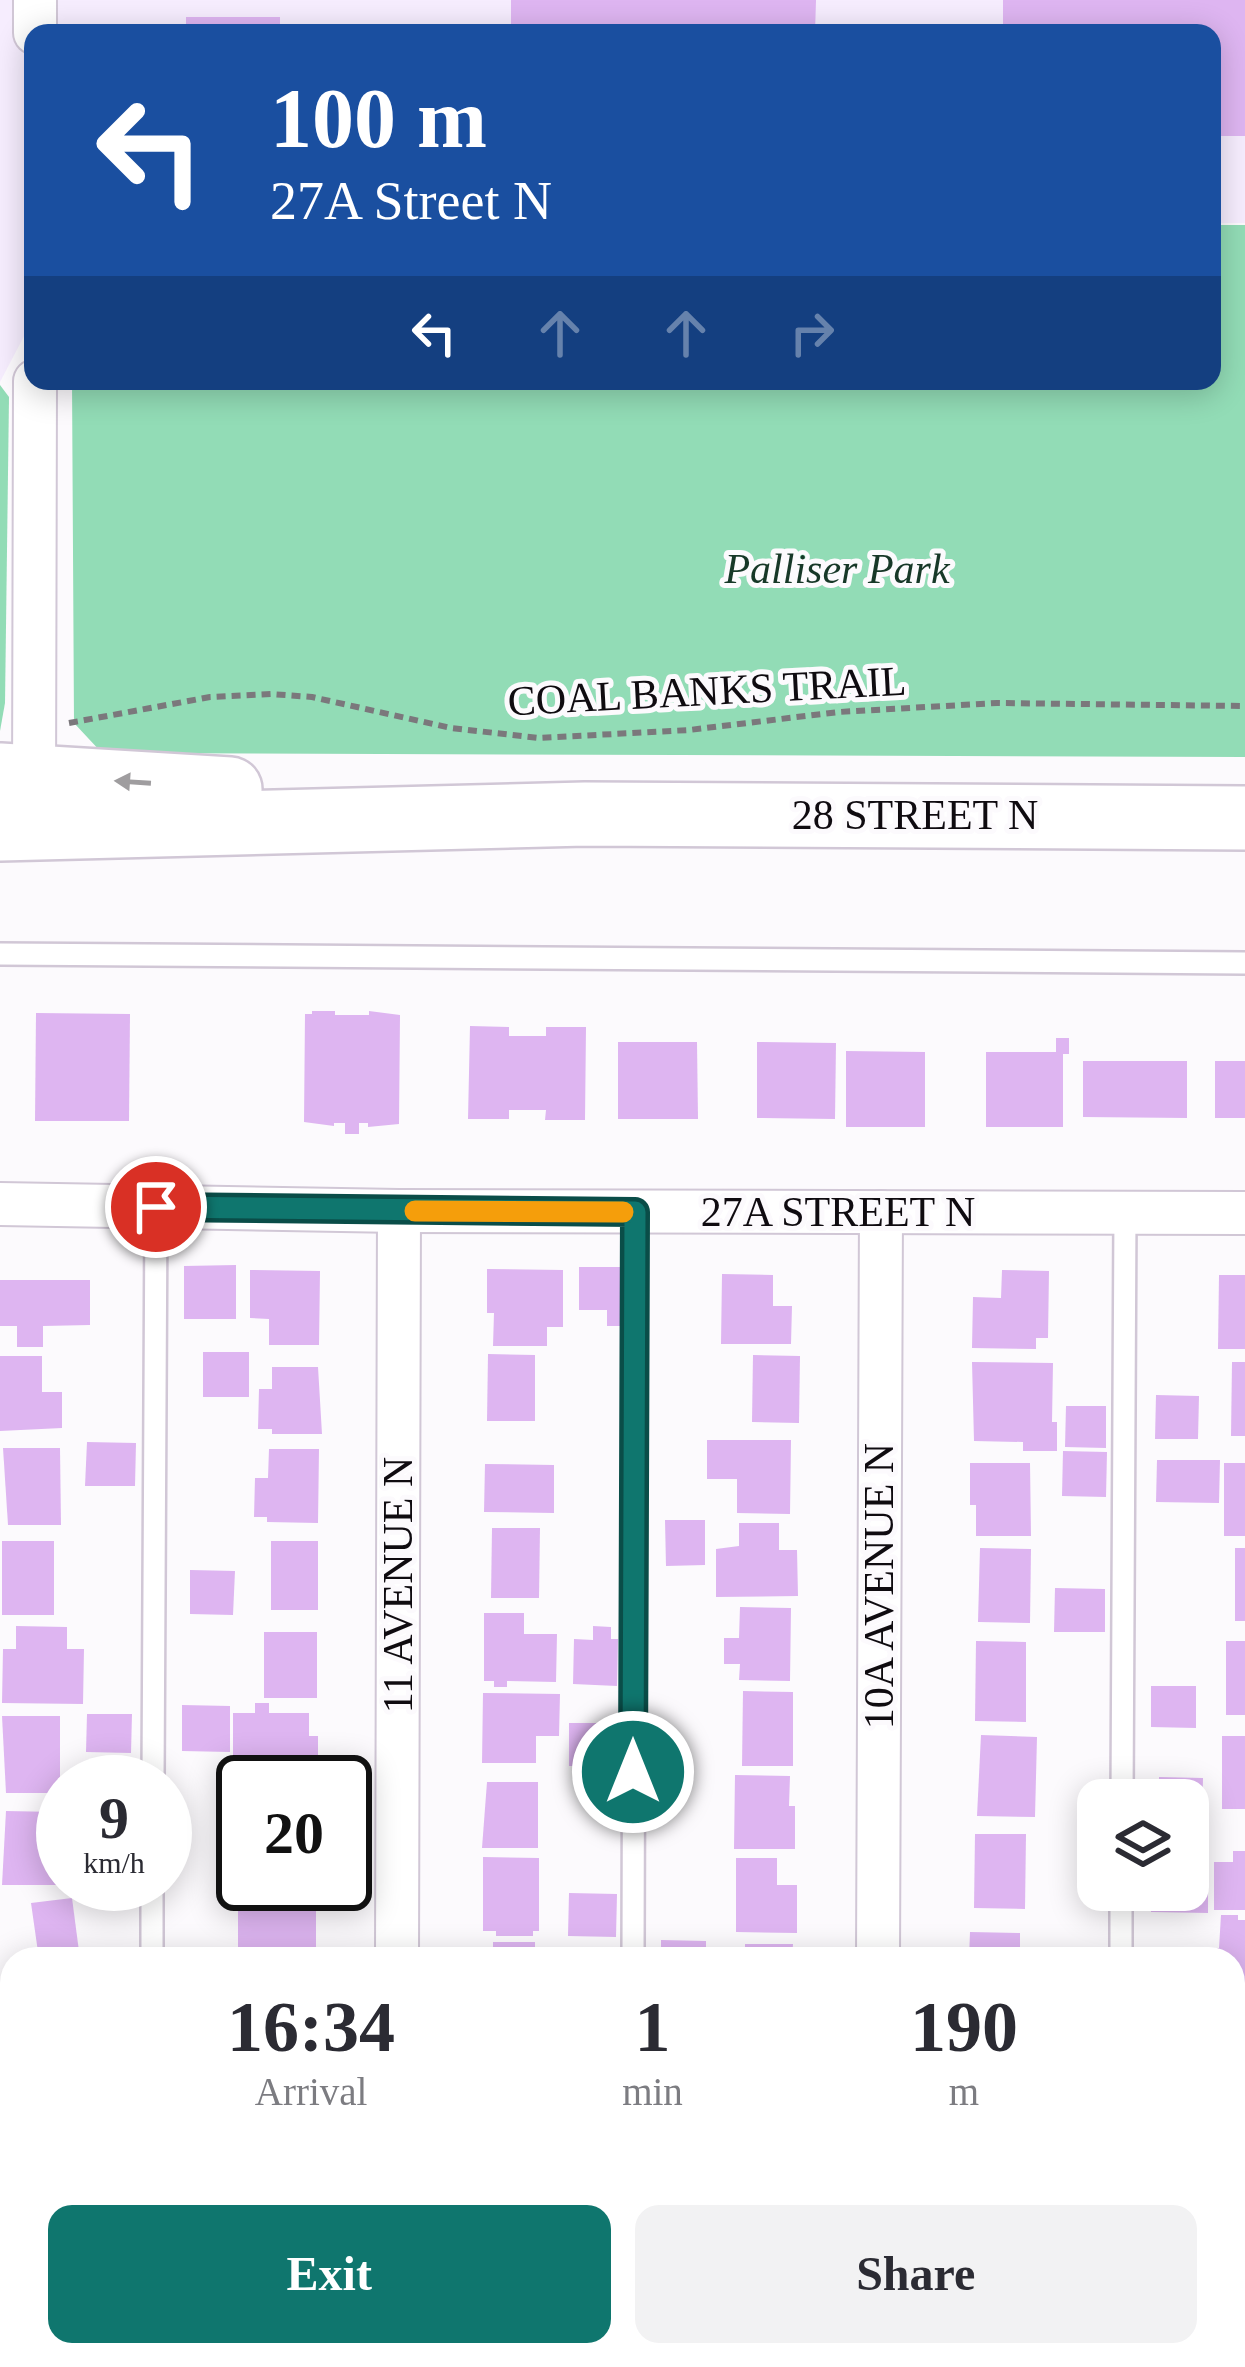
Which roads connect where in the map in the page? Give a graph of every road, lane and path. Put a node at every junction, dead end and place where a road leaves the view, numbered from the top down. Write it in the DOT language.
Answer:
graph roads {
  1 [pos="35,390"];
  2 [pos="1245,706"];
  3 [pos="20,786"];
  4 [pos="1245,818"];
  5 [pos="0,954"];
  6 [pos="1245,963"];
  7 [pos="0,1204"];
  8 [pos="156,1207"];
  9 [pos="399,1211"];
  10 [pos="635,1212"];
  11 [pos="881,1212"];
  12 [pos="1125,1212"];
  13 [pos="1245,1213"];
  14 [pos="153,1755"];
  15 [pos="1122,1779"];
  16 [pos="152,1911"];
  17 [pos="1121,1911"];
  18 [pos="152,1947"];
  19 [pos="397,1947"];
  20 [pos="633,1947"];
  21 [pos="878,1947"];
  22 [pos="1121,1947"];
  1 -- 3 [label="street"];
  2 -- 3 [label="path, COAL BANKS TRAIL"];
  3 -- 4 [label="main road, 28 STREET N"];
  5 -- 6 [label="lane"];
  7 -- 8 [label="street, 27A STREET N"];
  8 -- 9 [label="street, 27A STREET N"];
  8 -- 14 [label="lane"];
  9 -- 10 [label="street, 27A STREET N"];
  9 -- 19 [label="street, 11 AVENUE N"];
  10 -- 11 [label="street, 27A STREET N"];
  10 -- 20 [label="lane"];
  11 -- 12 [label="street, 27A STREET N"];
  11 -- 21 [label="street, 10A AVENUE N"];
  12 -- 13 [label="street, 27A STREET N"];
  12 -- 15 [label="lane"];
  16 -- 18 [label="lane"];
  17 -- 22 [label="lane"];
}
